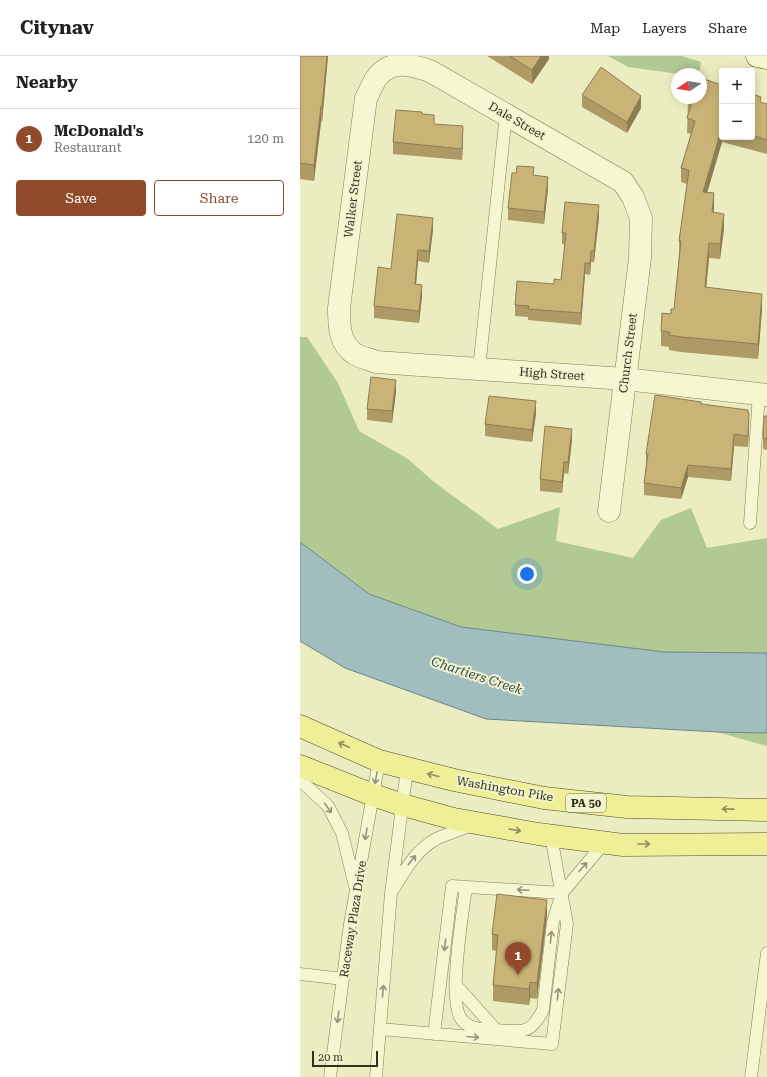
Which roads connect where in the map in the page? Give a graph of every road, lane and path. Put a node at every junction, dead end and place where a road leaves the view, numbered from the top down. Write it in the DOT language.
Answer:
graph roads {
  1 [pos="757,56"];
  2 [pos="767,58"];
  3 [pos="391,65"];
  4 [pos="506,114"];
  5 [pos="633,197"];
  6 [pos="343,342"];
  7 [pos="479,369"];
  8 [pos="625,379"];
  9 [pos="763,394"];
  10 [pos="609,510"];
  11 [pos="750,523"];
  12 [pos="300,726"];
  13 [pos="379,761"];
  14 [pos="300,766"];
  15 [pos="407,769"];
  16 [pos="300,780"];
  17 [pos="373,796"];
  18 [pos="403,805"];
  19 [pos="767,810"];
  20 [pos="476,823"];
  21 [pos="551,836"];
  22 [pos="605,842"];
  23 [pos="767,844"];
  24 [pos="466,887"];
  25 [pos="356,890"];
  26 [pos="391,893"];
  27 [pos="562,893"];
  28 [pos="767,953"];
  29 [pos="300,974"];
  30 [pos="343,979"];
  31 [pos="455,984"];
  32 [pos="380,1029"];
  33 [pos="496,1030"];
  34 [pos="434,1034"];
  35 [pos="330,1077"];
  36 [pos="376,1077"];
  37 [pos="751,1077"];
  1 -- 2 [label="street"];
  3 -- 4 [label="street, Dale Street"];
  3 -- 6 [label="street, Walker Street"];
  4 -- 5 [label="street, Dale Street"];
  4 -- 7 [label="lane"];
  5 -- 8 [label="street, Church Street"];
  6 -- 7 [label="street, High Street"];
  7 -- 8 [label="street, High Street"];
  8 -- 9 [label="street, High Street"];
  8 -- 10 [label="street, Church Street"];
  9 -- 11 [label="lane"];
  13 -- 12 [label="main road, Washington Pike / PA 50, one-way"];
  13 -- 15 [label="main road, Washington Pike / PA 50"];
  13 -- 17 [label="lane, Raceway Plaza Drive, one-way"];
  14 -- 17 [label="main road"];
  15 -- 18 [label="lane"];
  19 -- 15 [label="main road, Washington Pike / PA 50, one-way"];
  16 -- 25 [label="lane, one-way"];
  17 -- 18 [label="main road"];
  17 -- 25 [label="lane, Raceway Plaza Drive, one-way"];
  18 -- 20 [label="main road"];
  18 -- 26 [label="lane"];
  20 -- 21 [label="main road, one-way"];
  26 -- 20 [label="lane, one-way"];
  21 -- 22 [label="main road"];
  21 -- 27 [label="lane"];
  22 -- 23 [label="main road, one-way"];
  27 -- 22 [label="lane, one-way"];
  27 -- 24 [label="lane, one-way"];
  24 -- 31 [label="lane"];
  24 -- 34 [label="lane, one-way"];
  25 -- 30 [label="lane, Raceway Plaza Drive"];
  32 -- 26 [label="lane, one-way"];
  33 -- 27 [label="lane, one-way"];
  34 -- 27 [label="lane, one-way"];
  28 -- 37 [label="lane"];
  29 -- 30 [label="lane"];
  30 -- 35 [label="lane, Raceway Plaza Drive, one-way"];
  31 -- 33 [label="lane"];
  31 -- 33 [label="lane"];
  32 -- 34 [label="lane"];
  32 -- 36 [label="lane"];
}
